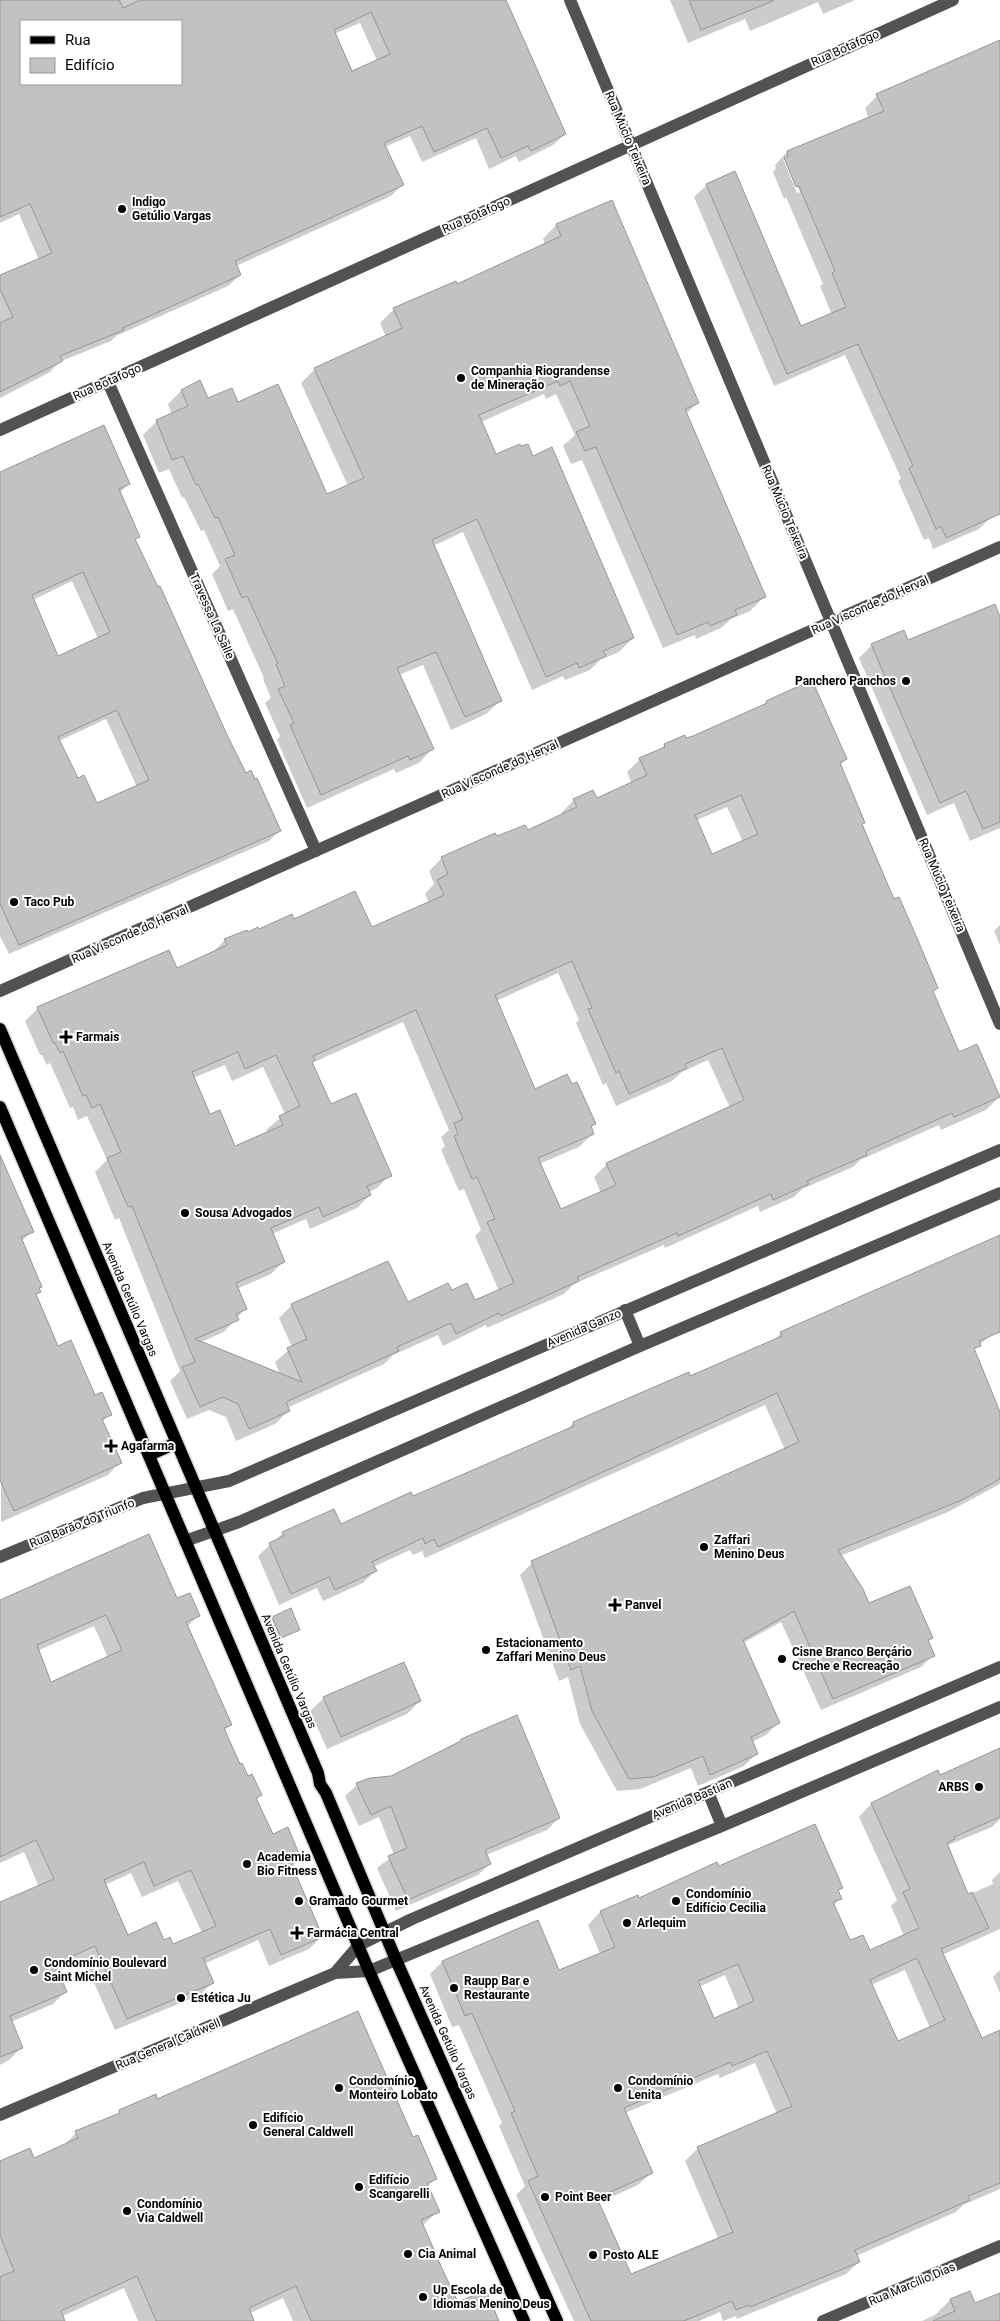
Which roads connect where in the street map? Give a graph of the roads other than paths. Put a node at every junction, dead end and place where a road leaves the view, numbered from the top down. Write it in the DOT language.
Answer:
graph roads {
  1 [pos="570,0"];
  2 [pos="953,0"];
  3 [pos="631,145"];
  4 [pos="108,382"];
  5 [pos="0,430"];
  6 [pos="1000,547"];
  7 [pos="831,622"];
  8 [pos="316,851"];
  9 [pos="0,992"];
  10 [pos="1000,1024"];
  11 [pos="0,1029"];
  12 [pos="0,1107"];
  13 [pos="1000,1150"];
  14 [pos="1000,1193"];
  15 [pos="625,1310"];
  16 [pos="640,1346"];
  17 [pos="176,1443"];
  18 [pos="149,1455"];
  19 [pos="195,1488"];
  20 [pos="165,1494"];
  21 [pos="214,1531"];
  22 [pos="185,1541"];
  23 [pos="0,1557"];
  24 [pos="1000,1667"];
  25 [pos="1000,1707"];
  26 [pos="708,1792"];
  27 [pos="722,1826"];
  28 [pos="384,1932"];
  29 [pos="359,1945"];
  30 [pos="396,1960"];
  31 [pos="369,1971"];
  32 [pos="336,1973"];
  33 [pos="0,2116"];
  34 [pos="1000,2246"];
  35 [pos="524,2321"];
  36 [pos="557,2321"];
  37 [pos="824,2321"];
  1 -- 3 [label="street, Rua Múcio Teixeira"];
  2 -- 3 [label="street, Rua Botafogo"];
  3 -- 4 [label="street, Rua Botafogo"];
  3 -- 7 [label="street, Rua Múcio Teixeira"];
  4 -- 5 [label="street, Rua Botafogo"];
  4 -- 8 [label="street, Travessa La Salle"];
  6 -- 7 [label="street, Rua Visconde do Herval"];
  7 -- 8 [label="street, Rua Visconde do Herval"];
  7 -- 10 [label="street, Rua Múcio Teixeira"];
  8 -- 9 [label="street, Rua Visconde do Herval"];
  11 -- 17 [label="main road, Avenida Getúlio Vargas"];
  12 -- 18 [label="main road"];
  13 -- 15 [label="street, Avenida Ganzo"];
  14 -- 16 [label="street"];
  15 -- 16 [label="street"];
  15 -- 19 [label="street, Avenida Ganzo"];
  16 -- 21 [label="street"];
  17 -- 18 [label="main road"];
  17 -- 19 [label="main road, Avenida Getúlio Vargas"];
  18 -- 20 [label="main road"];
  19 -- 20 [label="street, Avenida Ganzo"];
  19 -- 21 [label="main road, Avenida Getúlio Vargas"];
  20 -- 22 [label="main road"];
  20 -- 23 [label="street, Rua Barão do Triunfo"];
  21 -- 22 [label="street"];
  21 -- 28 [label="main road, Avenida Getúlio Vargas"];
  22 -- 29 [label="main road"];
  24 -- 26 [label="street, Avenida Bastian"];
  25 -- 27 [label="street"];
  26 -- 27 [label="street"];
  26 -- 28 [label="street, Avenida Bastian"];
  27 -- 30 [label="street"];
  28 -- 29 [label="street, Rua General Caldwell"];
  28 -- 30 [label="main road, Avenida Getúlio Vargas"];
  29 -- 31 [label="main road"];
  29 -- 32 [label="street, Rua General Caldwell"];
  30 -- 31 [label="street, Rua General Caldwell"];
  30 -- 36 [label="main road, Avenida Getúlio Vargas"];
  31 -- 32 [label="street, Rua General Caldwell"];
  31 -- 35 [label="main road"];
  32 -- 33 [label="street, Rua General Caldwell"];
  34 -- 37 [label="street, Rua Marcílio Dias"];
}
